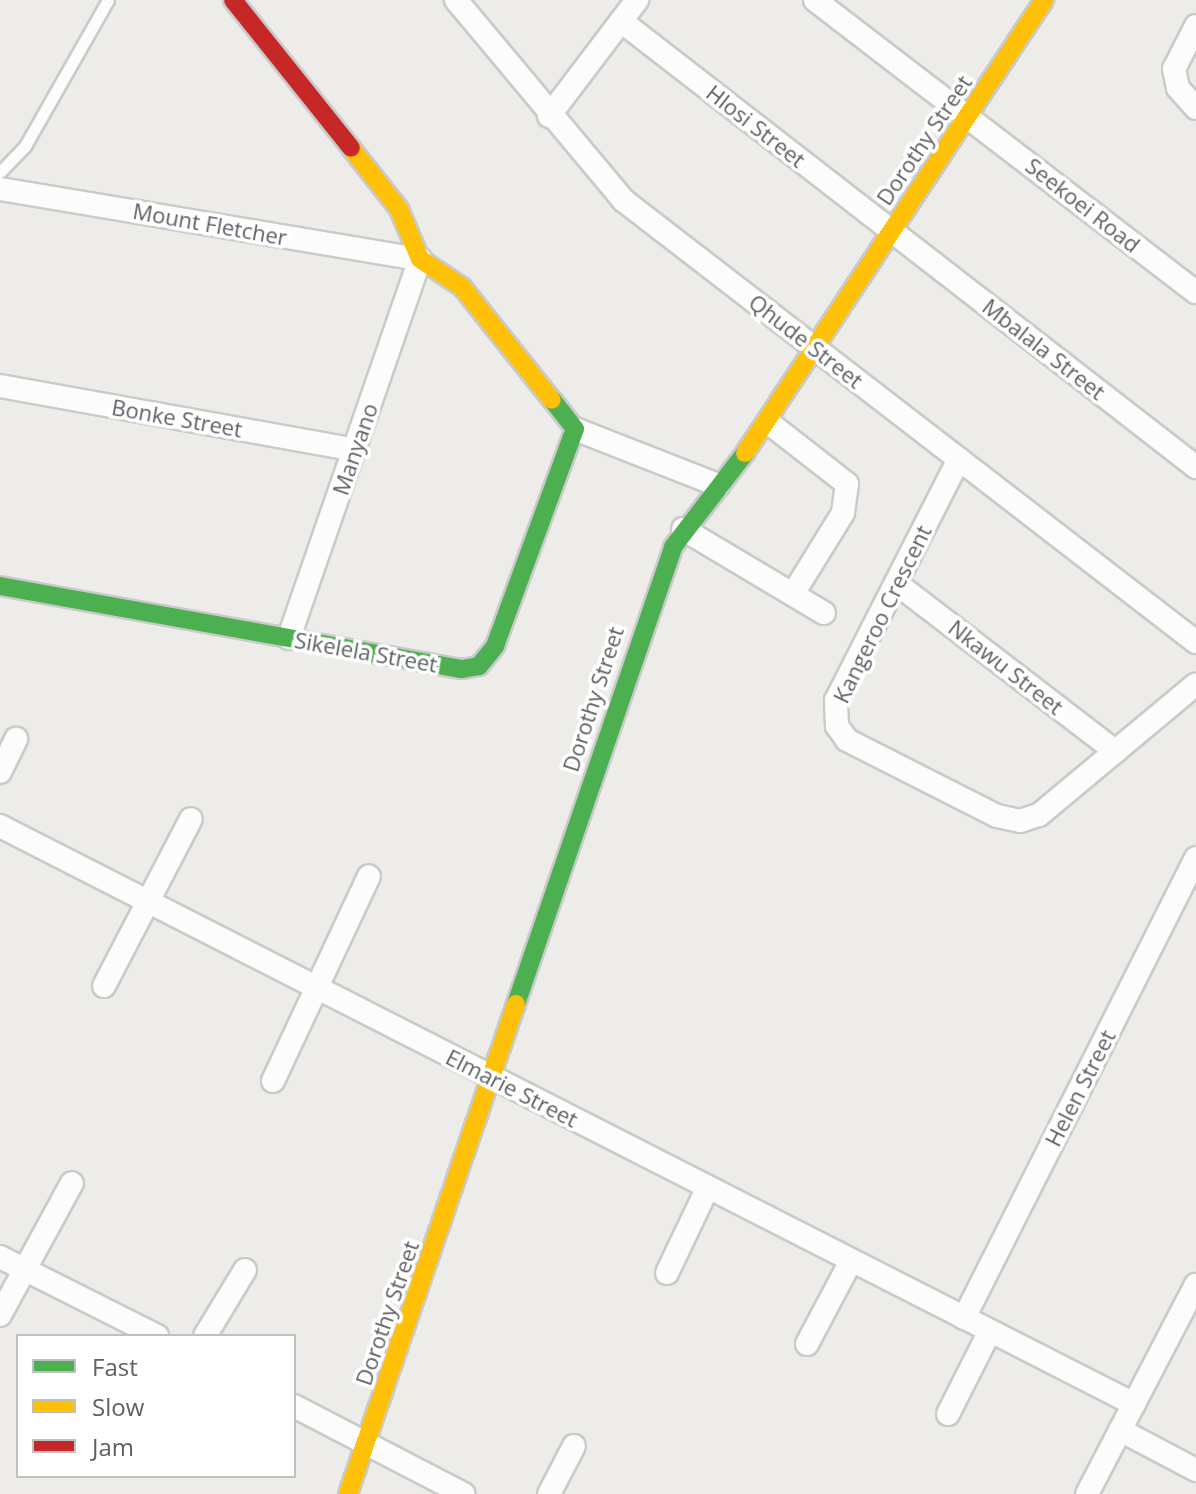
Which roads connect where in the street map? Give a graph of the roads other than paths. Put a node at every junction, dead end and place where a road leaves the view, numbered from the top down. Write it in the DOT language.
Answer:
graph roads {
  1 [pos="108,0"];
  2 [pos="233,0"];
  3 [pos="637,0"];
  4 [pos="815,0"];
  5 [pos="1044,0"];
  6 [pos="459,2"];
  7 [pos="621,21"];
  8 [pos="1196,26"];
  9 [pos="1196,108"];
  10 [pos="549,116"];
  11 [pos="969,117"];
  12 [pos="0,172"];
  13 [pos="0,189"];
  14 [pos="892,231"];
  15 [pos="420,259"];
  16 [pos="1196,292"];
  17 [pos="815,348"];
  18 [pos="0,386"];
  19 [pos="769,423"];
  20 [pos="575,429"];
  21 [pos="354,450"];
  22 [pos="959,459"];
  23 [pos="1196,467"];
  24 [pos="718,485"];
  25 [pos="683,529"];
  26 [pos="896,583"];
  27 [pos="0,586"];
  28 [pos="793,594"];
  29 [pos="824,613"];
  30 [pos="289,638"];
  31 [pos="1196,642"];
  32 [pos="1196,684"];
  33 [pos="16,739"];
  34 [pos="1116,752"];
  35 [pos="0,772"];
  36 [pos="191,819"];
  37 [pos="0,826"];
  38 [pos="1196,858"];
  39 [pos="369,876"];
  40 [pos="147,902"];
  41 [pos="104,986"];
  42 [pos="317,988"];
  43 [pos="492,1078"];
  44 [pos="273,1081"];
  45 [pos="72,1183"];
  46 [pos="708,1187"];
  47 [pos="0,1257"];
  48 [pos="851,1261"];
  49 [pos="25,1269"];
  50 [pos="245,1270"];
  51 [pos="667,1273"];
  52 [pos="1196,1285"];
  53 [pos="0,1315"];
  54 [pos="964,1318"];
  55 [pos="990,1331"];
  56 [pos="153,1334"];
  57 [pos="206,1334"];
  58 [pos="807,1344"];
  59 [pos="1134,1404"];
  60 [pos="296,1407"];
  61 [pos="948,1414"];
  62 [pos="1120,1430"];
  63 [pos="368,1444"];
  64 [pos="574,1446"];
  65 [pos="1196,1470"];
  66 [pos="348,1494"];
  67 [pos="464,1494"];
  68 [pos="549,1494"];
  69 [pos="1087,1494"];
  1 -- 12 [label="lane"];
  2 -- 15 [label="street"];
  3 -- 7 [label="street"];
  4 -- 11 [label="street, Seekoei Road"];
  5 -- 11 [label="street, Dorothy Street"];
  6 -- 10 [label="street, Qhude Street"];
  7 -- 10 [label="street"];
  7 -- 14 [label="street, Hlosi Street"];
  8 -- 9 [label="street"];
  10 -- 17 [label="street, Qhude Street"];
  11 -- 14 [label="street, Dorothy Street"];
  11 -- 16 [label="street, Seekoei Road"];
  13 -- 15 [label="street, Mount Fletcher"];
  14 -- 17 [label="street, Dorothy Street"];
  14 -- 23 [label="street, Mbalala Street"];
  15 -- 20 [label="street"];
  15 -- 21 [label="street, Manyano"];
  17 -- 19 [label="street, Dorothy Street"];
  17 -- 22 [label="street, Qhude Street"];
  18 -- 21 [label="street, Bonke Street"];
  19 -- 24 [label="street, Dorothy Street"];
  19 -- 28 [label="street"];
  20 -- 24 [label="street"];
  20 -- 30 [label="street, Sikelela Street"];
  21 -- 30 [label="street, Manyano"];
  22 -- 26 [label="street, Kangeroo Crescent"];
  22 -- 31 [label="street, Qhude Street"];
  24 -- 25 [label="street, Dorothy Street"];
  25 -- 28 [label="street"];
  25 -- 43 [label="street, Dorothy Street"];
  26 -- 34 [label="street, Nkawu Street"];
  26 -- 34 [label="street, Kangeroo Crescent"];
  27 -- 30 [label="street, Sikelela Street"];
  28 -- 29 [label="street"];
  32 -- 34 [label="street, Kangeroo Crescent"];
  33 -- 35 [label="street"];
  36 -- 40 [label="street"];
  37 -- 40 [label="street, Elmarie Street"];
  38 -- 54 [label="street, Helen Street"];
  39 -- 42 [label="street"];
  40 -- 41 [label="street"];
  40 -- 42 [label="street, Elmarie Street"];
  42 -- 43 [label="street, Elmarie Street"];
  42 -- 44 [label="street"];
  43 -- 46 [label="street, Elmarie Street"];
  43 -- 63 [label="street, Dorothy Street"];
  45 -- 49 [label="street"];
  46 -- 48 [label="street, Elmarie Street"];
  46 -- 51 [label="street"];
  47 -- 49 [label="street"];
  48 -- 54 [label="street, Elmarie Street"];
  48 -- 58 [label="street"];
  49 -- 53 [label="street"];
  49 -- 56 [label="street"];
  50 -- 57 [label="street"];
  52 -- 59 [label="street"];
  54 -- 55 [label="street, Elmarie Street"];
  55 -- 59 [label="street, Elmarie Street"];
  55 -- 61 [label="street"];
  59 -- 62 [label="street"];
  60 -- 63 [label="street"];
  62 -- 65 [label="street"];
  62 -- 69 [label="street"];
  63 -- 66 [label="street, Dorothy Street"];
  63 -- 67 [label="street"];
  64 -- 68 [label="street"];
}
